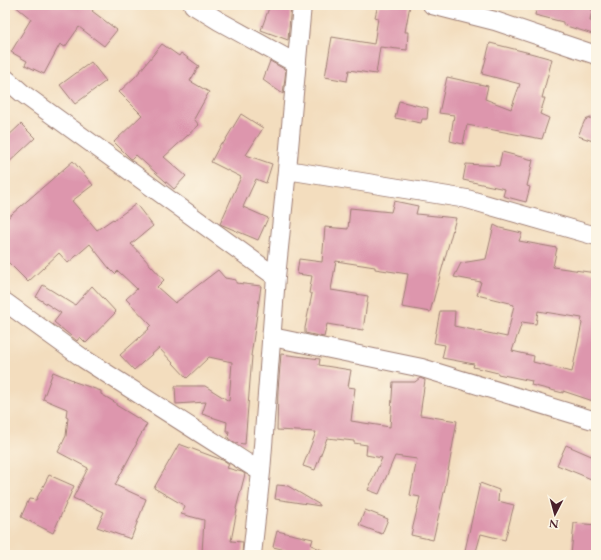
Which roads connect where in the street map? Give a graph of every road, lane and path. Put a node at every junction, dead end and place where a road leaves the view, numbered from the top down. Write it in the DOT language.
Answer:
graph roads {
  1 [pos="193,5"];
  2 [pos="302,5"];
  3 [pos="432,5"];
  4 [pos="596,55"];
  5 [pos="297,64"];
  6 [pos="5,78"];
  7 [pos="287,170"];
  8 [pos="596,236"];
  9 [pos="276,277"];
  10 [pos="5,302"];
  11 [pos="272,338"];
  12 [pos="596,421"];
  13 [pos="261,472"];
  14 [pos="252,555"];
  1 -- 5 [label="street"];
  2 -- 5 [label="street"];
  3 -- 4 [label="street"];
  5 -- 7 [label="street"];
  6 -- 9 [label="street"];
  7 -- 8 [label="street"];
  7 -- 9 [label="street"];
  9 -- 11 [label="street"];
  10 -- 13 [label="street"];
  11 -- 12 [label="street"];
  11 -- 13 [label="street"];
  13 -- 14 [label="street"];
}
